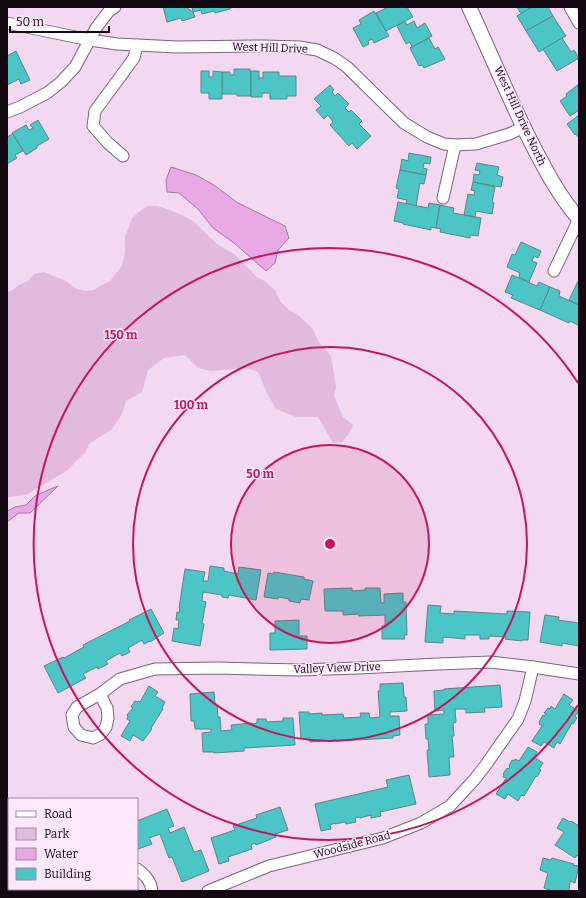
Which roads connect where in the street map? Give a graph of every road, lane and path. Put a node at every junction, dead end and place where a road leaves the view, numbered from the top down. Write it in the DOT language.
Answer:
graph roads {
  1 [pos="115,7"];
  2 [pos="469,7"];
  3 [pos="570,7"];
  4 [pos="7,23"];
  5 [pos="579,23"];
  6 [pos="90,40"];
  7 [pos="137,45"];
  8 [pos="7,112"];
  9 [pos="524,127"];
  10 [pos="455,146"];
  11 [pos="123,156"];
  12 [pos="443,198"];
  13 [pos="579,219"];
  14 [pos="554,271"];
  15 [pos="533,667"];
  16 [pos="579,674"];
  17 [pos="100,694"];
  18 [pos="138,870"];
  19 [pos="152,891"];
  20 [pos="208,891"];
  1 -- 6 [label="street"];
  2 -- 9 [label="street, West Hill Drive North"];
  3 -- 5 [label="street"];
  4 -- 6 [label="street, West Hill Drive"];
  6 -- 7 [label="street, West Hill Drive"];
  6 -- 8 [label="street"];
  7 -- 10 [label="street, West Hill Drive"];
  7 -- 11 [label="street"];
  9 -- 10 [label="street, West Hill Drive"];
  9 -- 13 [label="street, West Hill Drive North"];
  10 -- 12 [label="street"];
  13 -- 14 [label="street"];
  15 -- 16 [label="street, Valley View Drive"];
  15 -- 17 [label="street, Valley View Drive"];
  15 -- 20 [label="street, Woodside Road"];
  18 -- 19 [label="street"];
}
